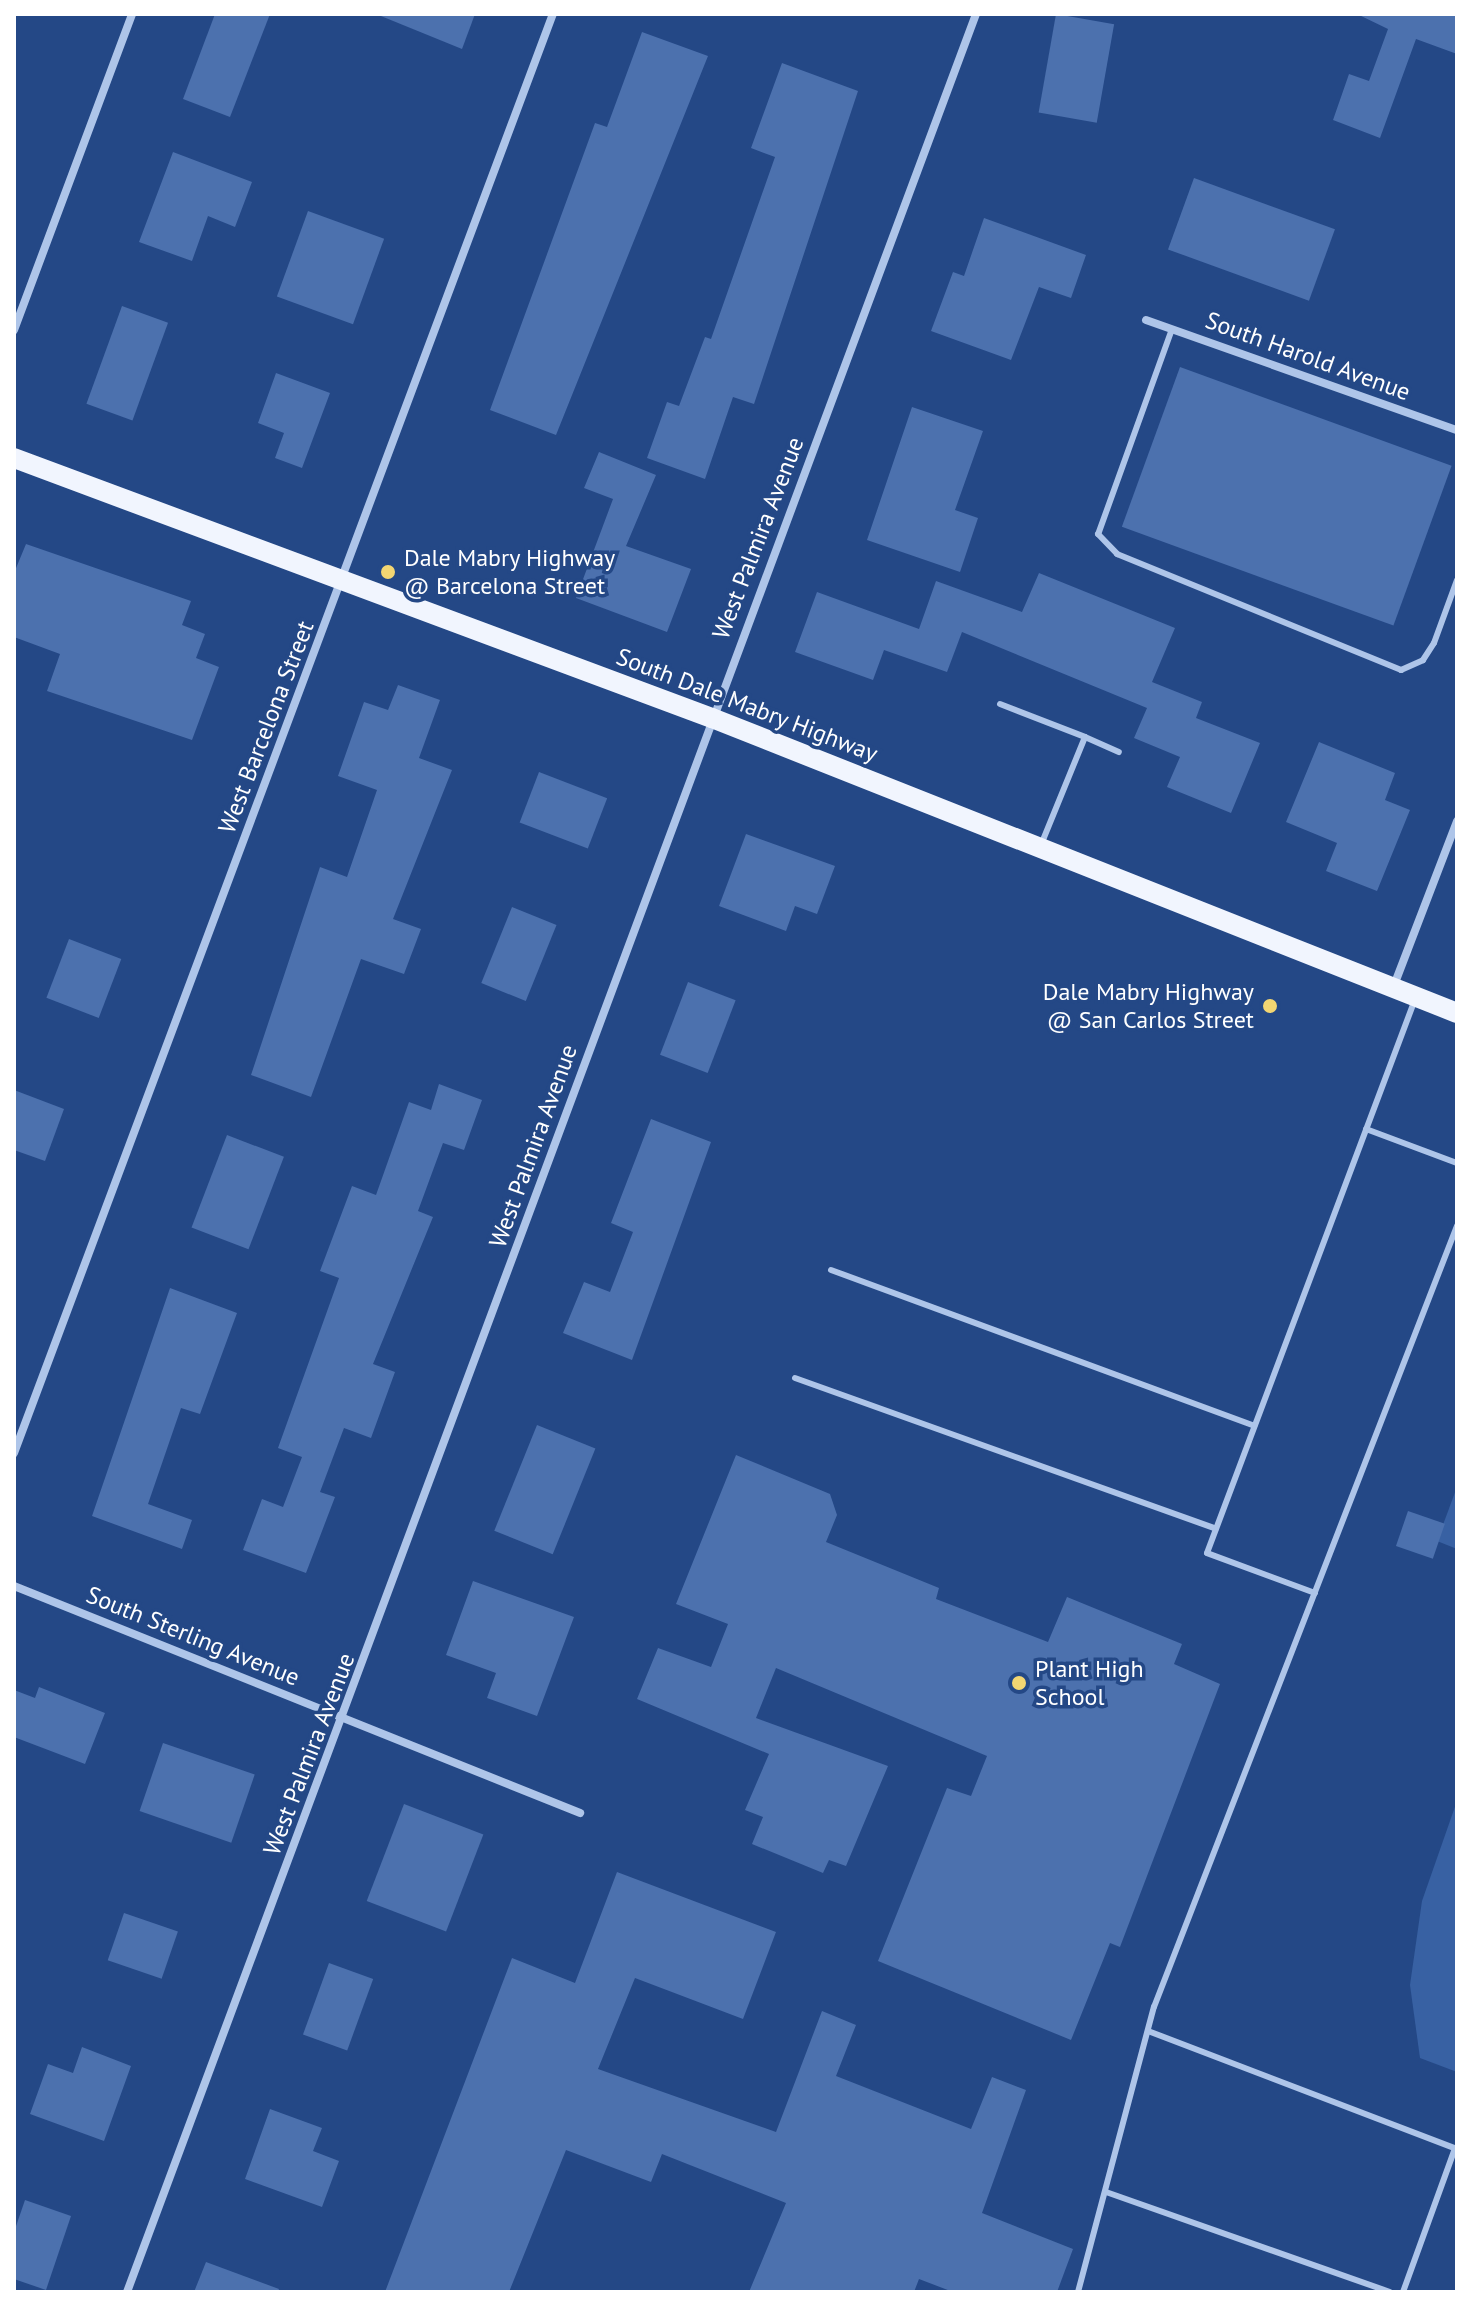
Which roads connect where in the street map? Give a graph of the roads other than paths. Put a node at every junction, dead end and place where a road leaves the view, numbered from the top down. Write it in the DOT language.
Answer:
graph roads {
  1 [pos="132,14"];
  2 [pos="553,14"];
  3 [pos="976,14"];
  4 [pos="1146,320"];
  5 [pos="1172,329"];
  6 [pos="14,330"];
  7 [pos="1457,430"];
  8 [pos="14,458"];
  9 [pos="343,579"];
  10 [pos="1457,580"];
  11 [pos="1000,704"];
  12 [pos="712,718"];
  13 [pos="1085,737"];
  14 [pos="1119,752"];
  15 [pos="1457,821"];
  16 [pos="1040,848"];
  17 [pos="1393,988"];
  18 [pos="1416,997"];
  19 [pos="1457,1013"];
  20 [pos="1366,1129"];
  21 [pos="1457,1163"];
  22 [pos="1457,1226"];
  23 [pos="831,1270"];
  24 [pos="795,1378"];
  25 [pos="1254,1426"];
  26 [pos="14,1453"];
  27 [pos="1216,1529"];
  28 [pos="14,1586"];
  29 [pos="1315,1593"];
  30 [pos="345,1719"];
  31 [pos="580,1813"];
  32 [pos="1148,2031"];
  33 [pos="1456,2149"];
  34 [pos="1106,2192"];
  35 [pos="127,2292"];
  36 [pos="1078,2292"];
  37 [pos="1390,2292"];
  38 [pos="1403,2292"];
  1 -- 6 [label="street"];
  2 -- 9 [label="street, West Barcelona Street"];
  3 -- 12 [label="street, West Palmira Avenue"];
  4 -- 5 [label="street, South Harold Avenue"];
  5 -- 7 [label="street, South Harold Avenue"];
  5 -- 10 [label="lane"];
  8 -- 9 [label="main road, South Dale Mabry Highway"];
  9 -- 12 [label="main road, South Dale Mabry Highway"];
  9 -- 26 [label="street, West Barcelona Street"];
  11 -- 13 [label="lane"];
  12 -- 16 [label="main road, South Dale Mabry Highway"];
  12 -- 30 [label="street, West Palmira Avenue"];
  13 -- 14 [label="lane"];
  13 -- 16 [label="lane"];
  15 -- 17 [label="street"];
  16 -- 17 [label="main road, South Dale Mabry Highway"];
  17 -- 18 [label="main road, South Dale Mabry Highway"];
  18 -- 19 [label="main road, South Dale Mabry Highway"];
  18 -- 20 [label="lane"];
  20 -- 21 [label="lane"];
  20 -- 25 [label="lane"];
  22 -- 29 [label="lane"];
  23 -- 25 [label="lane"];
  24 -- 27 [label="lane"];
  25 -- 27 [label="lane"];
  27 -- 29 [label="lane"];
  28 -- 30 [label="street, South Sterling Avenue"];
  29 -- 32 [label="lane"];
  30 -- 31 [label="street, South Sterling Avenue"];
  30 -- 35 [label="street, West Palmira Avenue"];
  32 -- 33 [label="lane"];
  32 -- 34 [label="lane"];
  33 -- 38 [label="lane"];
  34 -- 36 [label="lane"];
  34 -- 37 [label="lane"];
}
